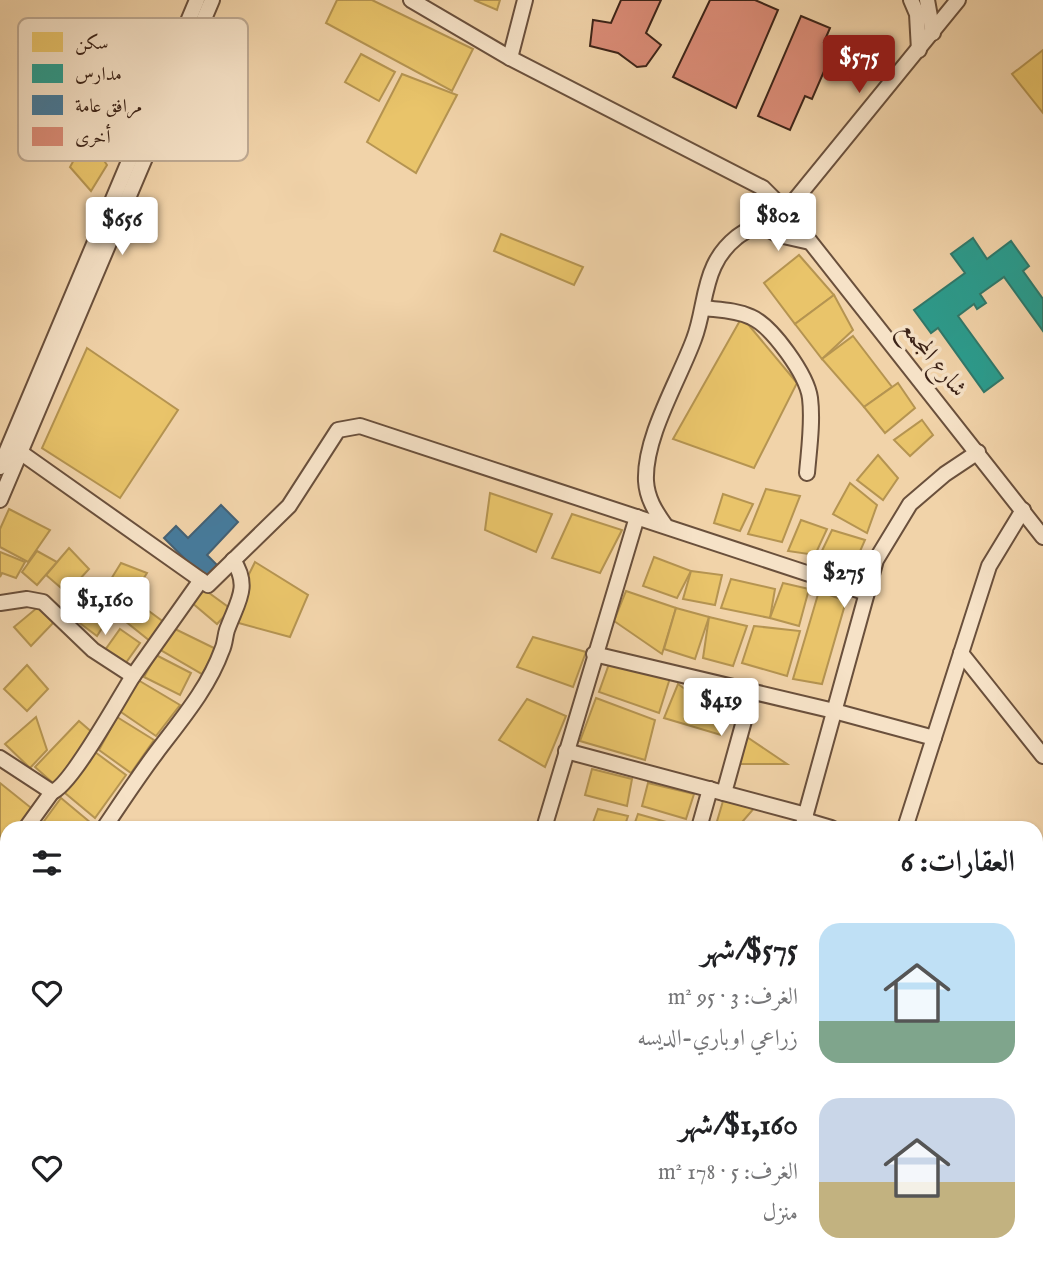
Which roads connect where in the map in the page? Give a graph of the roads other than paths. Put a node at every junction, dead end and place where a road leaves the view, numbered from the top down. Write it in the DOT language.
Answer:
graph roads {
  1 [pos="197,0"];
  2 [pos="212,0"];
  3 [pos="411,0"];
  4 [pos="525,0"];
  5 [pos="911,0"];
  6 [pos="927,0"];
  7 [pos="958,0"];
  8 [pos="189,18"];
  9 [pos="204,18"];
  10 [pos="933,33"];
  11 [pos="919,50"];
  12 [pos="510,58"];
  13 [pos="129,161"];
  14 [pos="144,161"];
  15 [pos="763,188"];
  16 [pos="786,211"];
  17 [pos="760,225"];
  18 [pos="810,242"];
  19 [pos="703,308"];
  20 [pos="20,452"];
  21 [pos="978,452"];
  22 [pos="0,467"];
  23 [pos="807,473"];
  24 [pos="0,500"];
  25 [pos="1023,510"];
  26 [pos="637,517"];
  27 [pos="665,525"];
  28 [pos="1043,537"];
  29 [pos="233,560"];
  30 [pos="201,580"];
  31 [pos="867,593"];
  32 [pos="0,603"];
  33 [pos="961,653"];
  34 [pos="594,654"];
  35 [pos="133,676"];
  36 [pos="752,692"];
  37 [pos="834,711"];
  38 [pos="934,738"];
  39 [pos="566,751"];
  40 [pos="1043,756"];
  41 [pos="0,758"];
  42 [pos="717,791"];
  43 [pos="52,792"];
  44 [pos="31,821"];
  45 [pos="109,821"];
  46 [pos="546,821"];
  47 [pos="702,821"];
  48 [pos="804,821"];
  49 [pos="907,821"];
  1 -- 8 [label="street"];
  2 -- 9 [label="street"];
  3 -- 12 [label="street, شارع المجمع"];
  4 -- 12 [label="street"];
  5 -- 11 [label="street"];
  6 -- 10 [label="street"];
  7 -- 10 [label="street"];
  10 -- 11 [label="street"];
  11 -- 16 [label="street"];
  12 -- 15 [label="street, شارع المجمع"];
  13 -- 22 [label="street"];
  14 -- 20 [label="street"];
  15 -- 16 [label="street, شارع المجمع"];
  15 -- 17 [label="street"];
  16 -- 18 [label="street, شارع المجمع"];
  17 -- 18 [label="street"];
  17 -- 19 [label="street"];
  18 -- 21 [label="street, شارع المجمع"];
  19 -- 23 [label="street"];
  19 -- 27 [label="street"];
  20 -- 24 [label="street"];
  20 -- 30 [label="street"];
  21 -- 25 [label="street, شارع المجمع"];
  21 -- 31 [label="street"];
  25 -- 28 [label="street, شارع المجمع"];
  25 -- 33 [label="street"];
  26 -- 27 [label="street"];
  26 -- 29 [label="street"];
  26 -- 34 [label="street"];
  27 -- 31 [label="street"];
  29 -- 30 [label="street"];
  29 -- 45 [label="street"];
  30 -- 35 [label="street"];
  31 -- 37 [label="street"];
  32 -- 35 [label="street"];
  33 -- 38 [label="street"];
  33 -- 40 [label="street"];
  34 -- 36 [label="street"];
  34 -- 39 [label="street"];
  35 -- 43 [label="street"];
  36 -- 37 [label="street"];
  36 -- 42 [label="street"];
  37 -- 38 [label="street"];
  37 -- 48 [label="street"];
  38 -- 49 [label="street"];
  39 -- 42 [label="street"];
  39 -- 46 [label="street"];
  41 -- 43 [label="street"];
  42 -- 47 [label="street"];
  42 -- 48 [label="street"];
  43 -- 44 [label="street"];
}
